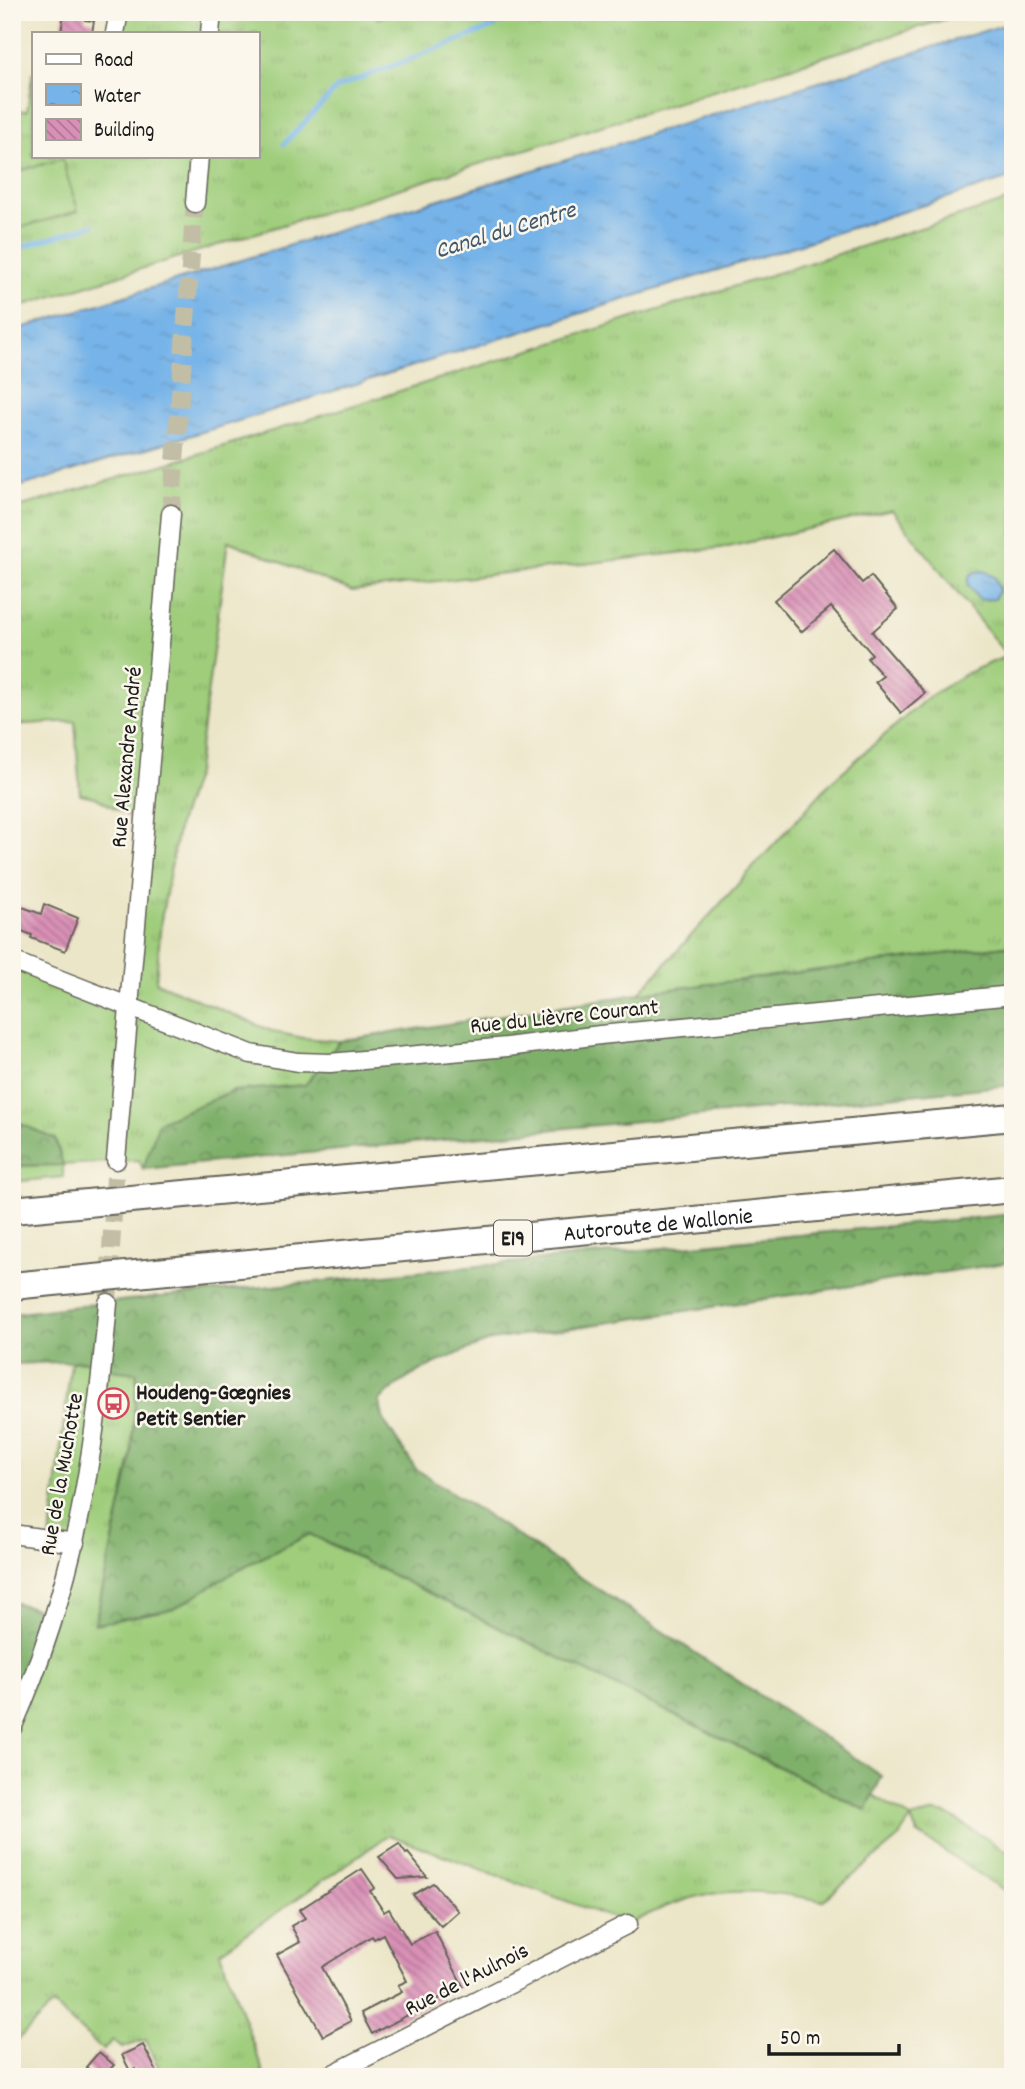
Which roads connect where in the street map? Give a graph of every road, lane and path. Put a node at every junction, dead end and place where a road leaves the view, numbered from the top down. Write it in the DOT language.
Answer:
graph roads {
  1 [pos="120,12"];
  2 [pos="212,12"];
  3 [pos="115,32"];
  4 [pos="210,32"];
  5 [pos="199,158"];
  6 [pos="195,203"];
  7 [pos="171,513"];
  8 [pos="12,961"];
  9 [pos="1013,995"];
  10 [pos="129,1005"];
  11 [pos="1013,1117"];
  12 [pos="116,1160"];
  13 [pos="1013,1189"];
  14 [pos="12,1210"];
  15 [pos="12,1286"];
  16 [pos="108,1303"];
  17 [pos="12,1534"];
  18 [pos="75,1543"];
  19 [pos="12,1728"];
  20 [pos="628,1924"];
  21 [pos="327,2077"];
  1 -- 3 [label="street"];
  2 -- 4 [label="street"];
  5 -- 6 [label="street"];
  7 -- 10 [label="street, Rue Alexandre André"];
  8 -- 10 [label="street, Rue du Lièvre Courant"];
  9 -- 10 [label="street, Rue du Lièvre Courant"];
  10 -- 12 [label="street"];
  11 -- 14 [label="highway"];
  13 -- 15 [label="highway, Autoroute de Wallonie / E19"];
  16 -- 18 [label="street, Rue de la Muchotte"];
  17 -- 18 [label="street"];
  18 -- 19 [label="street, Rue de la Muchotte"];
  20 -- 21 [label="street, Rue de l'Aulnois"];
}
